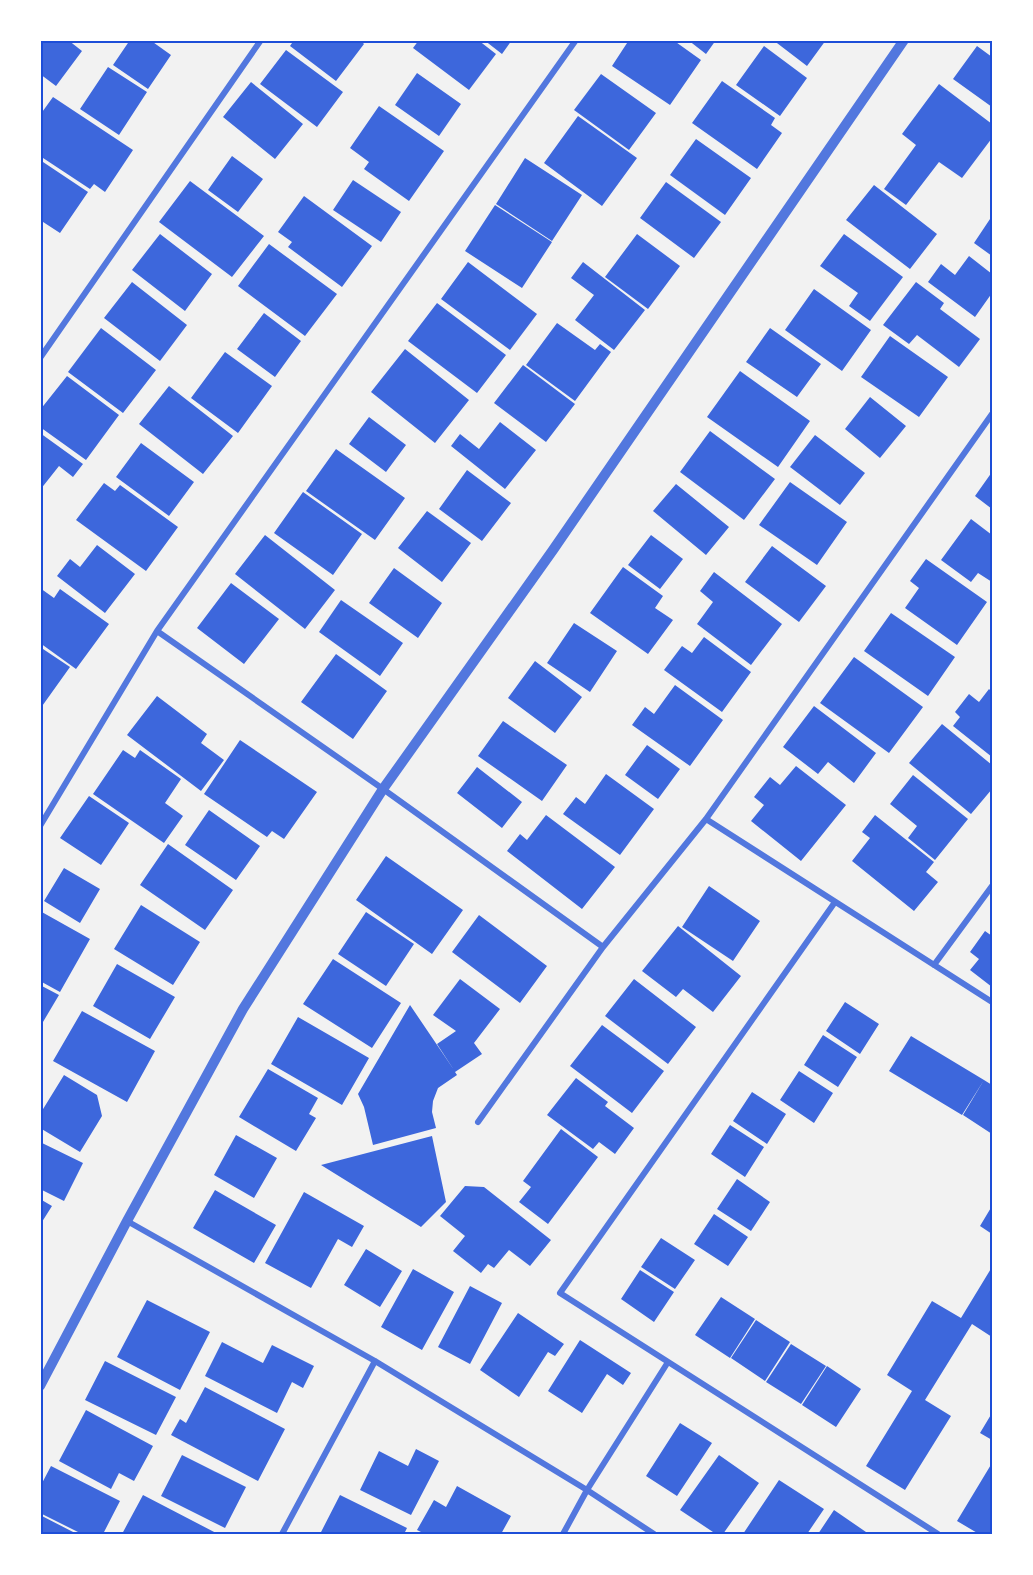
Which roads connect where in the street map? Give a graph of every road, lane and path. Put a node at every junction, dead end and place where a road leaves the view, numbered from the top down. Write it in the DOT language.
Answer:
graph roads {
  1 [pos="261,40"];
  2 [pos="576,40"];
  3 [pos="904,40"];
  4 [pos="40,358"];
  5 [pos="993,414"];
  6 [pos="157,631"];
  7 [pos="383,789"];
  8 [pos="706,819"];
  9 [pos="40,826"];
  10 [pos="993,886"];
  11 [pos="835,902"];
  12 [pos="603,947"];
  13 [pos="934,965"];
  14 [pos="993,1002"];
  15 [pos="478,1122"];
  16 [pos="127,1221"];
  17 [pos="375,1360"];
  18 [pos="668,1362"];
  19 [pos="40,1386"];
  20 [pos="587,1490"];
  21 [pos="282,1534"];
  22 [pos="563,1534"];
  23 [pos="654,1534"];
  24 [pos="938,1534"];
  1 -- 4 [label="street"];
  2 -- 6 [label="street"];
  3 -- 7 [label="street"];
  5 -- 8 [label="street"];
  6 -- 7 [label="street"];
  6 -- 9 [label="street"];
  7 -- 12 [label="street"];
  7 -- 16 [label="street"];
  8 -- 11 [label="street"];
  8 -- 12 [label="street"];
  10 -- 13 [label="street"];
  11 -- 13 [label="street"];
  11 -- 18 [label="street"];
  12 -- 15 [label="street"];
  13 -- 14 [label="street"];
  16 -- 17 [label="street"];
  16 -- 19 [label="street"];
  17 -- 20 [label="street"];
  17 -- 21 [label="street"];
  18 -- 20 [label="street"];
  18 -- 24 [label="street"];
  20 -- 22 [label="street"];
  20 -- 23 [label="street"];
}
